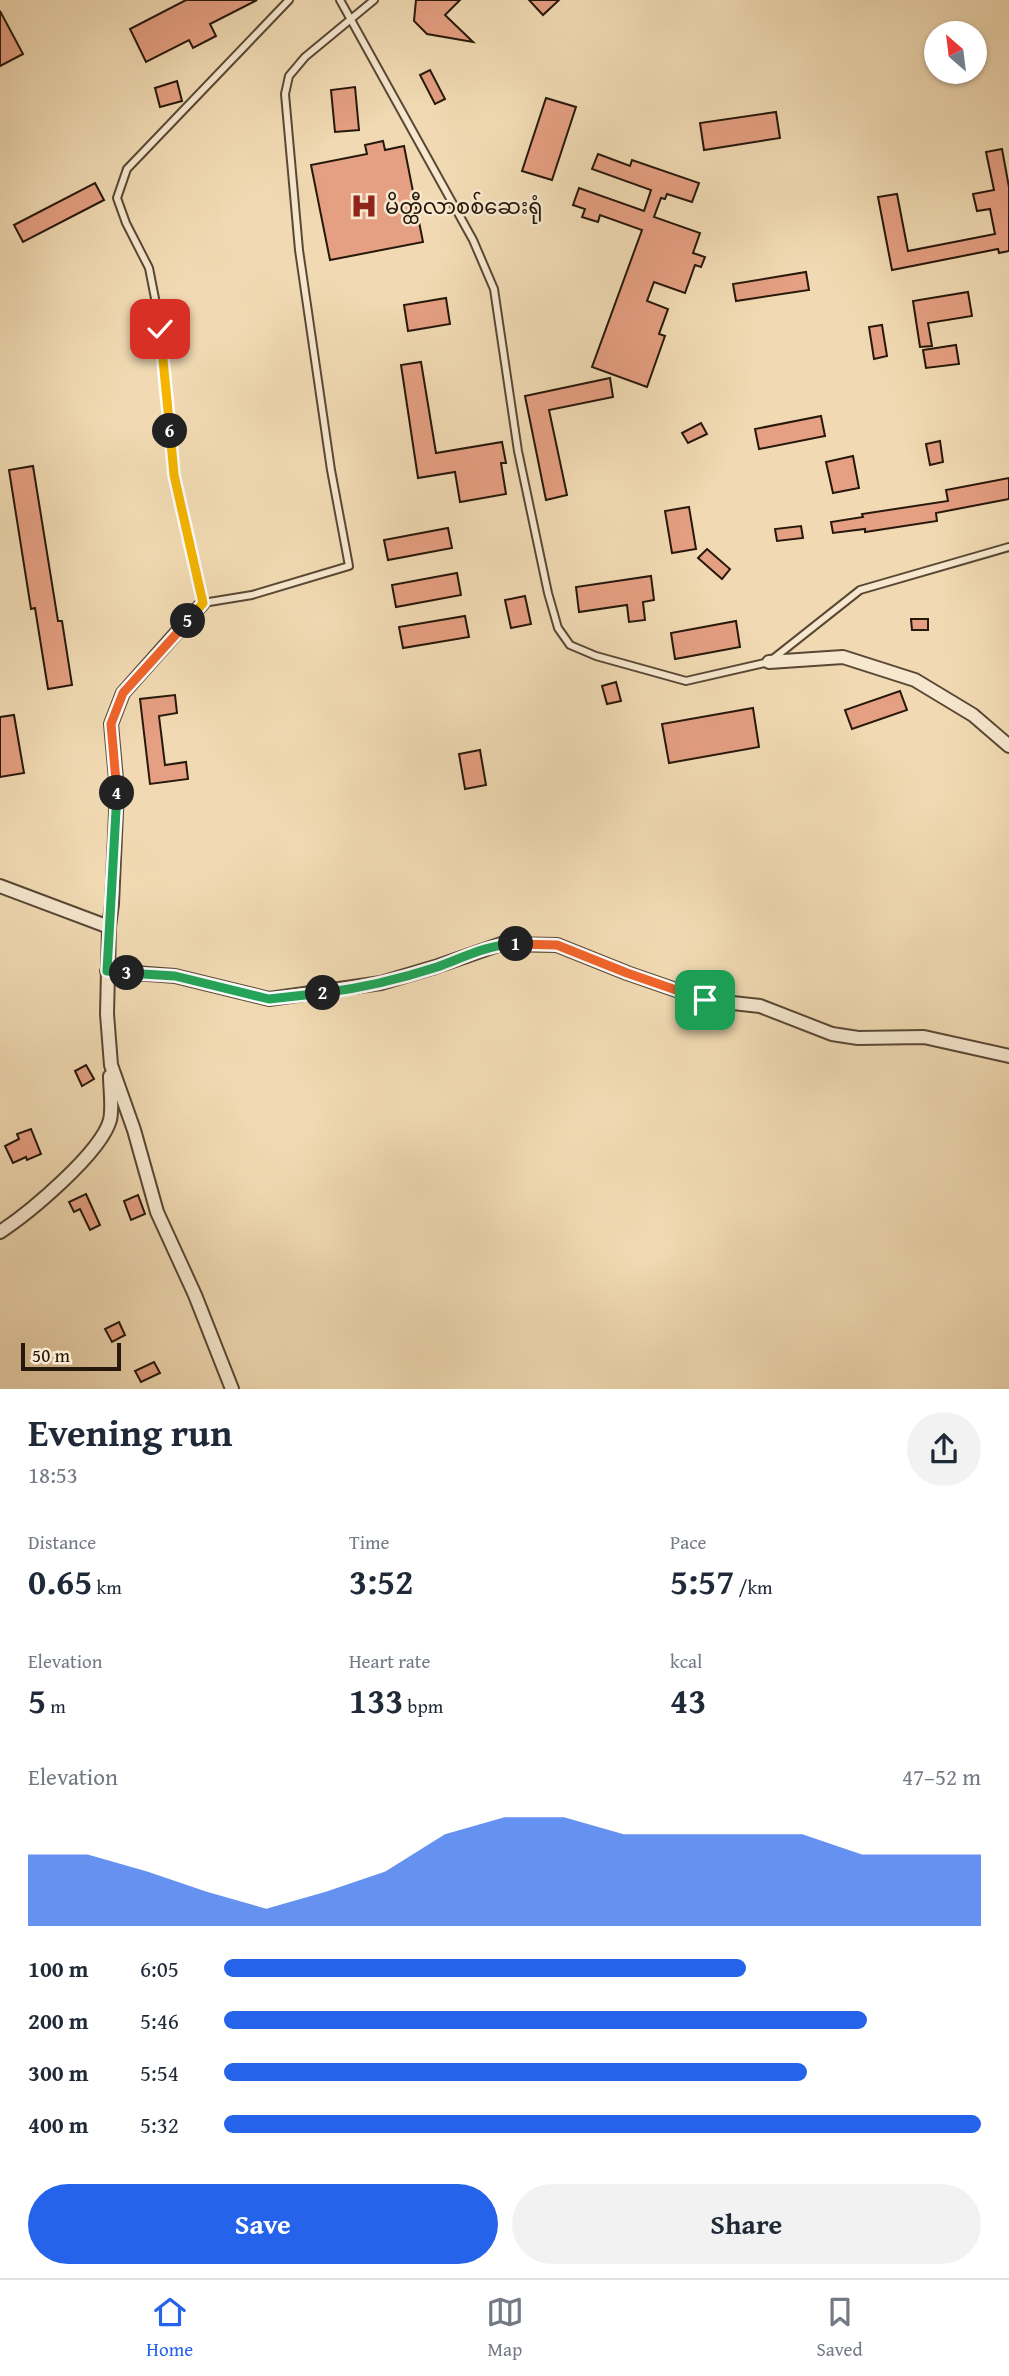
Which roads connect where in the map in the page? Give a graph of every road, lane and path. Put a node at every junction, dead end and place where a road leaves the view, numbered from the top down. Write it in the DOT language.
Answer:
graph roads {
  1 [pos="289,0"];
  2 [pos="340,0"];
  3 [pos="374,0"];
  4 [pos="350,20"];
  5 [pos="1009,547"];
  6 [pos="203,603"];
  7 [pos="769,662"];
  8 [pos="1009,746"];
  9 [pos="0,886"];
  10 [pos="109,927"];
  11 [pos="107,971"];
  12 [pos="1009,1056"];
  13 [pos="111,1065"];
  14 [pos="0,1233"];
  15 [pos="232,1389"];
  1 -- 6 [label="lane"];
  2 -- 4 [label="lane"];
  3 -- 4 [label="lane"];
  4 -- 6 [label="lane"];
  4 -- 7 [label="lane"];
  5 -- 7 [label="lane"];
  6 -- 10 [label="street"];
  7 -- 8 [label="street"];
  9 -- 10 [label="street"];
  10 -- 11 [label="street"];
  11 -- 12 [label="street"];
  11 -- 13 [label="street"];
  13 -- 14 [label="street"];
  13 -- 15 [label="street"];
}
